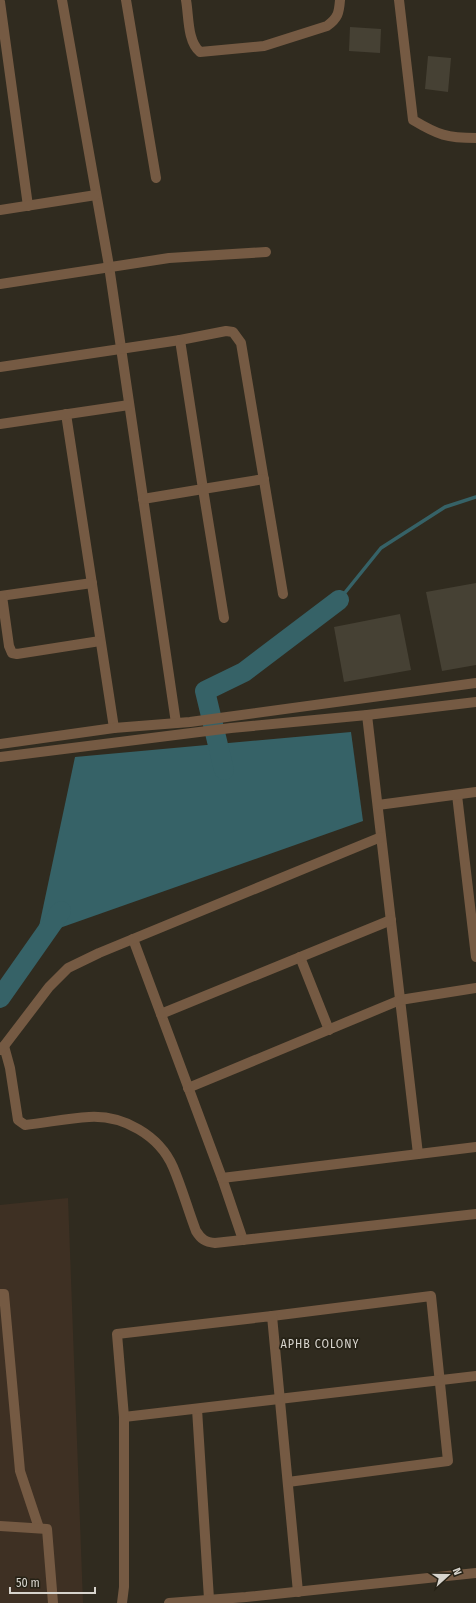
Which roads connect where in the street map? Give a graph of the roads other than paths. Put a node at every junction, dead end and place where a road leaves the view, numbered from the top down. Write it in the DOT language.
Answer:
graph roads {
  1 [pos="62,0"];
  2 [pos="126,0"];
  3 [pos="186,0"];
  4 [pos="340,0"];
  5 [pos="399,0"];
  6 [pos="0,2"];
  7 [pos="4,61"];
  8 [pos="476,138"];
  9 [pos="156,178"];
  10 [pos="96,195"];
  11 [pos="28,206"];
  12 [pos="0,210"];
  13 [pos="266,252"];
  14 [pos="109,266"];
  15 [pos="0,284"];
  16 [pos="180,340"];
  17 [pos="121,349"];
  18 [pos="0,367"];
  19 [pos="129,405"];
  20 [pos="66,414"];
  21 [pos="0,424"];
  22 [pos="264,479"];
  23 [pos="203,489"];
  24 [pos="143,499"];
  25 [pos="92,583"];
  26 [pos="283,594"];
  27 [pos="1,596"];
  28 [pos="224,618"];
  29 [pos="100,641"];
  30 [pos="476,683"];
  31 [pos="476,702"];
  32 [pos="367,715"];
  33 [pos="176,723"];
  34 [pos="114,728"];
  35 [pos="0,744"];
  36 [pos="0,757"];
  37 [pos="476,792"];
  38 [pos="457,795"];
  39 [pos="378,805"];
  40 [pos="382,837"];
  41 [pos="391,920"];
  42 [pos="133,939"];
  43 [pos="300,957"];
  44 [pos="476,957"];
  45 [pos="476,988"];
  46 [pos="400,1000"];
  47 [pos="161,1014"];
  48 [pos="329,1030"];
  49 [pos="2,1049"];
  50 [pos="188,1088"];
  51 [pos="476,1147"];
  52 [pos="418,1154"];
  53 [pos="222,1178"];
  54 [pos="476,1214"];
  55 [pos="242,1240"];
  56 [pos="0,1294"];
  57 [pos="272,1316"];
  58 [pos="476,1376"];
  59 [pos="438,1380"];
  60 [pos="280,1399"];
  61 [pos="197,1409"];
  62 [pos="124,1417"];
  63 [pos="288,1482"];
  64 [pos="0,1526"];
  65 [pos="39,1528"];
  66 [pos="476,1573"];
  67 [pos="298,1592"];
  68 [pos="209,1599"];
  69 [pos="246,1600"];
  70 [pos="53,1603"];
  71 [pos="122,1603"];
  72 [pos="169,1603"];
  1 -- 10 [label="street"];
  2 -- 9 [label="street"];
  3 -- 4 [label="street"];
  5 -- 8 [label="street"];
  6 -- 7 [label="street"];
  7 -- 11 [label="street"];
  10 -- 11 [label="street"];
  10 -- 14 [label="street"];
  11 -- 12 [label="street"];
  13 -- 14 [label="street"];
  14 -- 15 [label="street"];
  14 -- 17 [label="street"];
  16 -- 17 [label="street"];
  16 -- 22 [label="street"];
  16 -- 23 [label="street"];
  17 -- 18 [label="street"];
  17 -- 19 [label="street"];
  19 -- 20 [label="street"];
  19 -- 24 [label="street"];
  20 -- 21 [label="street"];
  20 -- 25 [label="street"];
  22 -- 23 [label="street"];
  22 -- 26 [label="street"];
  23 -- 24 [label="street"];
  23 -- 28 [label="street"];
  24 -- 33 [label="street"];
  25 -- 27 [label="street"];
  25 -- 29 [label="street"];
  27 -- 29 [label="street"];
  29 -- 34 [label="street"];
  30 -- 33 [label="street"];
  31 -- 32 [label="street"];
  32 -- 36 [label="street"];
  32 -- 39 [label="street"];
  33 -- 34 [label="street"];
  34 -- 35 [label="street"];
  37 -- 38 [label="street"];
  38 -- 39 [label="street"];
  38 -- 44 [label="street"];
  39 -- 40 [label="street"];
  40 -- 41 [label="street"];
  40 -- 42 [label="street"];
  41 -- 43 [label="street"];
  41 -- 46 [label="street"];
  42 -- 47 [label="street"];
  42 -- 49 [label="street"];
  43 -- 47 [label="street"];
  43 -- 48 [label="street"];
  45 -- 46 [label="street"];
  46 -- 48 [label="street"];
  46 -- 52 [label="street"];
  47 -- 50 [label="street"];
  48 -- 50 [label="street"];
  49 -- 55 [label="street"];
  50 -- 53 [label="street"];
  51 -- 52 [label="street"];
  52 -- 53 [label="street"];
  53 -- 55 [label="street"];
  54 -- 55 [label="street"];
  56 -- 65 [label="street"];
  57 -- 59 [label="street"];
  57 -- 60 [label="street"];
  57 -- 62 [label="street"];
  58 -- 59 [label="street"];
  59 -- 60 [label="street"];
  59 -- 63 [label="street"];
  60 -- 61 [label="street"];
  60 -- 63 [label="street"];
  61 -- 62 [label="street"];
  61 -- 68 [label="street"];
  62 -- 71 [label="street"];
  63 -- 67 [label="street"];
  64 -- 65 [label="street"];
  65 -- 70 [label="street"];
  66 -- 67 [label="street"];
  67 -- 69 [label="street"];
  68 -- 69 [label="street"];
  68 -- 72 [label="street"];
}
